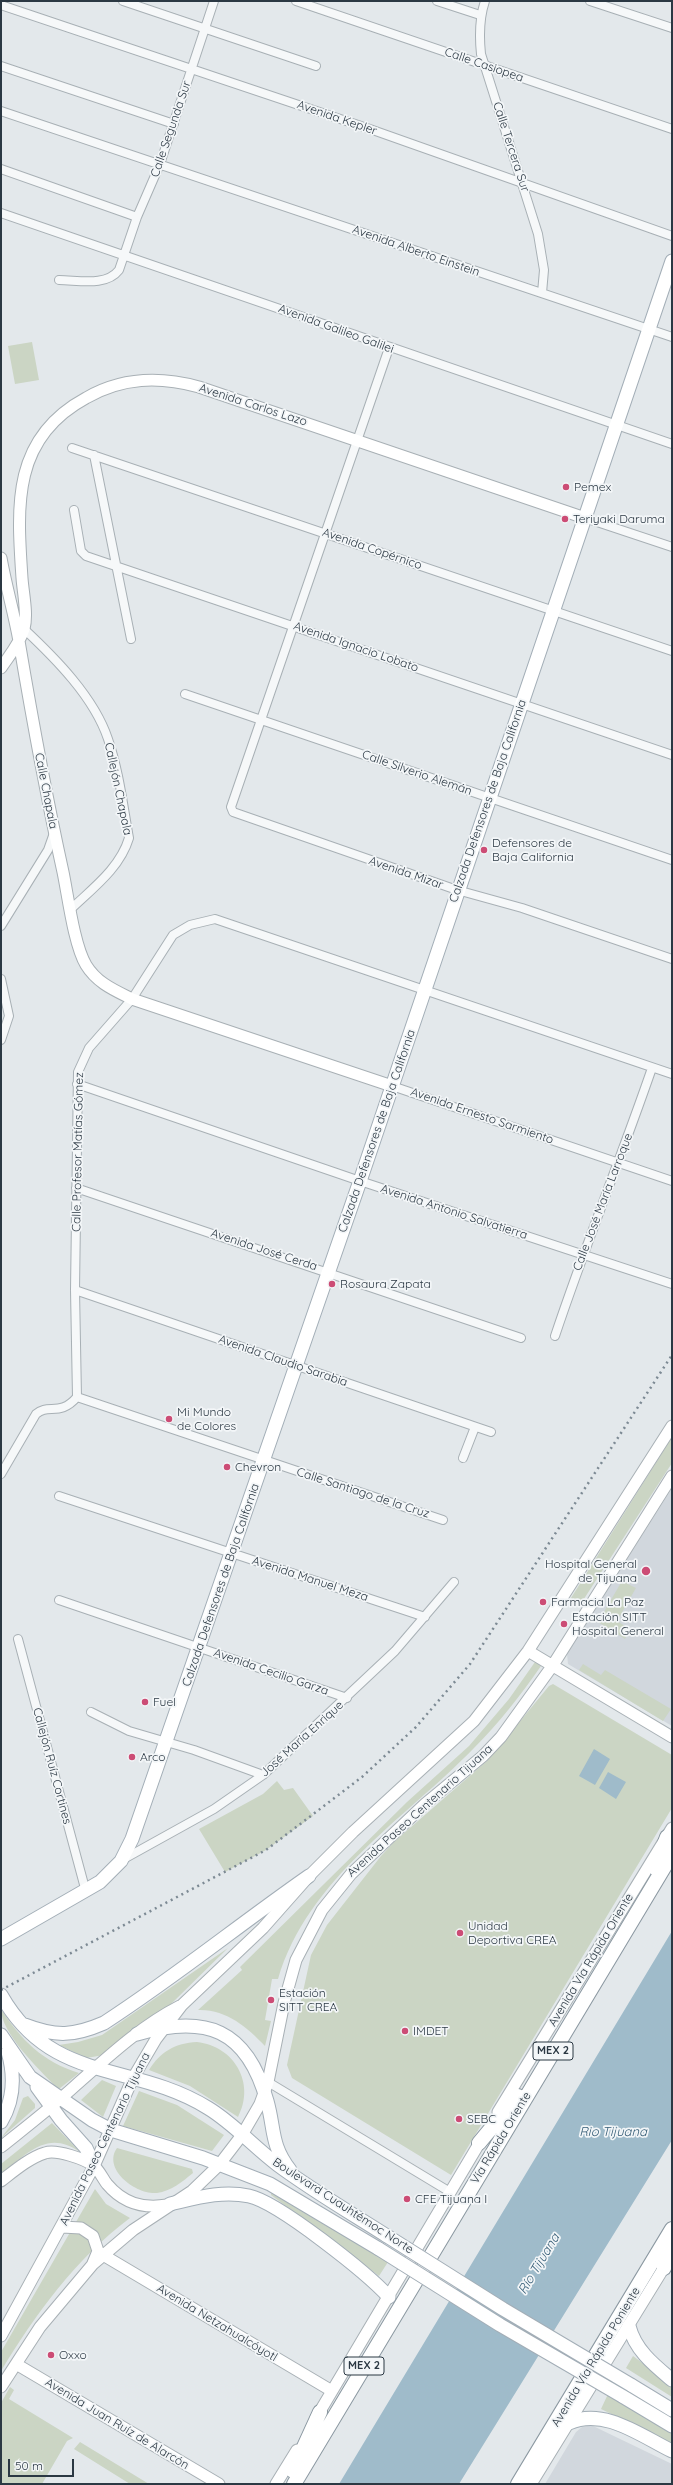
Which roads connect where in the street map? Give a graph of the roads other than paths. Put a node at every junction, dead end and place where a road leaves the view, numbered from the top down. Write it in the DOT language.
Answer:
graph roads {
  1 [pos="124,1"];
  2 [pos="214,1"];
  3 [pos="296,1"];
  4 [pos="437,1"];
  5 [pos="485,1"];
  6 [pos="590,1"];
  7 [pos="1,5"];
  8 [pos="480,15"];
  9 [pos="672,28"];
  10 [pos="206,29"];
  11 [pos="1,66"];
  12 [pos="316,66"];
  13 [pos="486,66"];
  14 [pos="192,69"];
  15 [pos="1,111"];
  16 [pos="174,124"];
  17 [pos="672,129"];
  18 [pos="160,164"];
  19 [pos="1,169"];
  20 [pos="523,184"];
  21 [pos="1,213"];
  22 [pos="137,218"];
  23 [pos="672,236"];
  24 [pos="124,256"];
  25 [pos="672,261"];
  26 [pos="59,280"];
  27 [pos="542,293"];
  28 [pos="649,329"];
  29 [pos="672,337"];
  30 [pos="389,348"];
  31 [pos="616,425"];
  32 [pos="358,439"];
  33 [pos="672,444"];
  34 [pos="72,448"];
  35 [pos="94,455"];
  36 [pos="74,510"];
  37 [pos="585,518"];
  38 [pos="325,534"];
  39 [pos="672,548"];
  40 [pos="1,558"];
  41 [pos="116,567"];
  42 [pos="553,611"];
  43 [pos="294,626"];
  44 [pos="24,629"];
  45 [pos="131,639"];
  46 [pos="19,640"];
  47 [pos="672,651"];
  48 [pos="1,668"];
  49 [pos="184,694"];
  50 [pos="522,703"];
  51 [pos="261,720"];
  52 [pos="672,755"];
  53 [pos="490,797"];
  54 [pos="54,833"];
  55 [pos="672,860"];
  56 [pos="457,890"];
  57 [pos="71,909"];
  58 [pos="1,926"];
  59 [pos="672,959"];
  60 [pos="1,979"];
  61 [pos="424,990"];
  62 [pos="132,999"];
  63 [pos="1,1040"];
  64 [pos="652,1068"];
  65 [pos="672,1074"];
  66 [pos="77,1084"];
  67 [pos="392,1086"];
  68 [pos="619,1162"];
  69 [pos="360,1181"];
  70 [pos="672,1181"];
  71 [pos="76,1188"];
  72 [pos="582,1254"];
  73 [pos="328,1272"];
  74 [pos="672,1284"];
  75 [pos="75,1290"];
  76 [pos="555,1336"];
  77 [pos="520,1338"];
  78 [pos="296,1366"];
  79 [pos="77,1397"];
  80 [pos="672,1426"];
  81 [pos="475,1427"];
  82 [pos="491,1432"];
  83 [pos="463,1458"];
  84 [pos="264,1460"];
  85 [pos="1,1474"];
  86 [pos="672,1476"];
  87 [pos="59,1496"];
  88 [pos="443,1520"];
  89 [pos="232,1553"];
  90 [pos="454,1582"];
  91 [pos="59,1600"];
  92 [pos="425,1617"];
  93 [pos="18,1639"];
  94 [pos="199,1648"];
  95 [pos="528,1651"];
  96 [pos="553,1665"];
  97 [pos="347,1698"];
  98 [pos="91,1712"];
  99 [pos="672,1736"];
  100 [pos="167,1743"];
  101 [pos="264,1775"];
  102 [pos="669,1832"];
  103 [pos="672,1854"];
  104 [pos="121,1861"];
  105 [pos="309,1876"];
  106 [pos="86,1892"];
  107 [pos="640,1906"];
  108 [pos="1,1939"];
  109 [pos="1,1995"];
  110 [pos="182,2005"];
  111 [pos="19,2023"];
  112 [pos="165,2028"];
  113 [pos="137,2034"];
  114 [pos="4,2040"];
  115 [pos="94,2069"];
  116 [pos="541,2071"];
  117 [pos="133,2078"];
  118 [pos="266,2088"];
  119 [pos="56,2103"];
  120 [pos="1,2122"];
  121 [pos="111,2130"];
  122 [pos="242,2135"];
  123 [pos="480,2143"];
  124 [pos="1,2147"];
  125 [pos="219,2165"];
  126 [pos="94,2166"];
  127 [pos="299,2180"];
  128 [pos="1,2181"];
  129 [pos="450,2192"];
  130 [pos="170,2204"];
  131 [pos="62,2227"];
  132 [pos="672,2229"];
  133 [pos="672,2248"];
  134 [pos="672,2254"];
  135 [pos="103,2255"];
  136 [pos="93,2264"];
  137 [pos="664,2268"];
  138 [pos="389,2297"];
  139 [pos="629,2326"];
  140 [pos="1,2336"];
  141 [pos="16,2364"];
  142 [pos="672,2380"];
  143 [pos="1,2387"];
  144 [pos="332,2392"];
  145 [pos="672,2410"];
  146 [pos="320,2412"];
  147 [pos="569,2423"];
  148 [pos="672,2426"];
  149 [pos="672,2451"];
  150 [pos="218,2484"];
  151 [pos="276,2484"];
  152 [pos="288,2484"];
  153 [pos="294,2484"];
  154 [pos="518,2484"];
  155 [pos="531,2484"];
  1 -- 10 [label="street"];
  2 -- 10 [label="street, Calle Segunda Sur"];
  3 -- 13 [label="street, Calle Casiopea"];
  4 -- 8 [label="street"];
  5 -- 8 [label="street, Calle Tercera Sur"];
  6 -- 9 [label="street"];
  7 -- 14 [label="street, Avenida Kepler"];
  8 -- 13 [label="street, Calle Tercera Sur"];
  10 -- 12 [label="street"];
  10 -- 14 [label="street, Calle Segunda Sur"];
  11 -- 16 [label="street"];
  13 -- 17 [label="street, Calle Casiopea"];
  13 -- 20 [label="street, Calle Tercera Sur"];
  14 -- 16 [label="street, Calle Segunda Sur"];
  14 -- 20 [label="street, Avenida Kepler"];
  15 -- 18 [label="street, Avenida Alberto Einstein"];
  16 -- 18 [label="street, Calle Segunda Sur"];
  18 -- 22 [label="street, Calle Segunda Sur"];
  18 -- 27 [label="street, Avenida Alberto Einstein"];
  19 -- 22 [label="street"];
  20 -- 23 [label="street, Avenida Kepler"];
  20 -- 27 [label="street, Calle Tercera Sur"];
  21 -- 24 [label="street, Avenida Galileo Galilei"];
  22 -- 24 [label="street, Calle Segunda Sur"];
  24 -- 26 [label="street, Calle Segunda Sur"];
  24 -- 30 [label="street, Avenida Galileo Galilei"];
  25 -- 28 [label="main road, Calzada Defensores de Baja California"];
  27 -- 28 [label="street, Avenida Alberto Einstein"];
  28 -- 29 [label="street, Avenida Alberto Einstein"];
  28 -- 31 [label="main road, Calzada Defensores de Baja California"];
  30 -- 31 [label="street, Avenida Galileo Galilei"];
  30 -- 32 [label="street"];
  31 -- 33 [label="street, Avenida Galileo Galilei"];
  31 -- 37 [label="main road, Calzada Defensores de Baja California"];
  32 -- 37 [label="main road, Avenida Carlos Lazo"];
  32 -- 38 [label="street"];
  32 -- 44 [label="main road, Avenida Carlos Lazo"];
  34 -- 35 [label="street, Avenida Copérnico"];
  35 -- 38 [label="street, Avenida Copérnico"];
  35 -- 41 [label="street"];
  36 -- 41 [label="street, Avenida Ignacio Lobato"];
  37 -- 39 [label="street, Avenida Carlos Lazo"];
  37 -- 42 [label="main road, Calzada Defensores de Baja California"];
  38 -- 42 [label="street, Avenida Copérnico"];
  38 -- 43 [label="street"];
  40 -- 46 [label="main road, Calle Chapala"];
  41 -- 43 [label="street, Avenida Ignacio Lobato"];
  41 -- 45 [label="street"];
  42 -- 47 [label="street, Avenida Copérnico"];
  42 -- 50 [label="main road, Calzada Defensores de Baja California"];
  43 -- 50 [label="street, Avenida Ignacio Lobato"];
  43 -- 51 [label="street"];
  44 -- 46 [label="main road, Avenida Carlos Lazo"];
  44 -- 57 [label="street, Callejón Chapala"];
  46 -- 48 [label="main road, Avenida Carlos Lazo"];
  46 -- 54 [label="main road, Calle Chapala"];
  49 -- 51 [label="street, Calle Silverio Alemán"];
  50 -- 52 [label="street, Avenida Ignacio Lobato"];
  50 -- 53 [label="main road, Calzada Defensores de Baja California"];
  51 -- 53 [label="street, Calle Silverio Alemán"];
  51 -- 56 [label="street, Avenida Mizar"];
  53 -- 55 [label="street, Calle Silverio Alemán"];
  53 -- 56 [label="main road, Calzada Defensores de Baja California"];
  54 -- 57 [label="main road, Calle Chapala"];
  54 -- 58 [label="street"];
  56 -- 59 [label="street, Avenida Mizar"];
  56 -- 61 [label="main road, Calzada Defensores de Baja California"];
  57 -- 62 [label="main road, Calle Chapala"];
  60 -- 63 [label="street"];
  61 -- 62 [label="street, Calle Profesor Matías Gómez"];
  61 -- 64 [label="street"];
  61 -- 67 [label="main road, Calzada Defensores de Baja California"];
  62 -- 66 [label="street, Calle Profesor Matías Gómez"];
  62 -- 67 [label="main road, Avenida Ernesto Sarmiento"];
  64 -- 65 [label="street"];
  64 -- 68 [label="street, Calle José María Larroque"];
  66 -- 69 [label="street, Avenida Antonio Salvatierra"];
  66 -- 71 [label="street, Calle Profesor Matías Gómez"];
  67 -- 68 [label="street, Avenida Ernesto Sarmiento"];
  67 -- 69 [label="main road, Calzada Defensores de Baja California"];
  68 -- 70 [label="street, Avenida Ernesto Sarmiento"];
  68 -- 72 [label="street, Calle José María Larroque"];
  69 -- 72 [label="street, Avenida Antonio Salvatierra"];
  69 -- 73 [label="main road, Calzada Defensores de Baja California"];
  71 -- 73 [label="street, Avenida José Cerda"];
  71 -- 75 [label="street, Calle Profesor Matías Gómez"];
  72 -- 74 [label="street, Avenida Antonio Salvatierra"];
  72 -- 76 [label="street, Calle José María Larroque"];
  73 -- 77 [label="street, Avenida José Cerda"];
  73 -- 78 [label="main road, Calzada Defensores de Baja California"];
  75 -- 78 [label="street, Avenida Claudio Sarabia"];
  75 -- 79 [label="street, Calle Profesor Matías Gómez"];
  78 -- 81 [label="street, Avenida Claudio Sarabia"];
  78 -- 84 [label="main road, Calzada Defensores de Baja California"];
  79 -- 84 [label="street, Calle Santiago de la Cruz"];
  79 -- 85 [label="street"];
  80 -- 95 [label="main road, Avenida Paseo Centenario Tijuana"];
  81 -- 82 [label="street, Avenida Claudio Sarabia"];
  81 -- 83 [label="street"];
  84 -- 88 [label="street, Calle Santiago de la Cruz"];
  84 -- 89 [label="main road, Calzada Defensores de Baja California"];
  86 -- 96 [label="main road, Avenida Paseo Centenario Tijuana"];
  87 -- 89 [label="street, Avenida Manuel Meza"];
  89 -- 92 [label="street, Avenida Manuel Meza"];
  89 -- 94 [label="main road, Calzada Defensores de Baja California"];
  90 -- 92 [label="street, José María Enrique"];
  91 -- 94 [label="street, Avenida Cecilio Garza"];
  92 -- 97 [label="street, José María Enrique"];
  93 -- 106 [label="street, Callejón Ruíz Cortines"];
  94 -- 97 [label="street, Avenida Cecilio Garza"];
  94 -- 100 [label="main road, Calzada Defensores de Baja California"];
  95 -- 96 [label="main road"];
  95 -- 105 [label="main road, Avenida Paseo Centenario Tijuana"];
  96 -- 99 [label="main road"];
  96 -- 118 [label="main road, Avenida Paseo Centenario Tijuana"];
  97 -- 101 [label="street, José María Enrique"];
  98 -- 100 [label="street"];
  100 -- 101 [label="street"];
  100 -- 104 [label="main road, Calzada Defensores de Baja California"];
  101 -- 104 [label="street, José María Enrique"];
  102 -- 107 [label="highway"];
  102 -- 123 [label="main road, Avenida Vía Rápida Oriente"];
  103 -- 107 [label="highway, Vía Rápida Oriente / MEX 2"];
  104 -- 106 [label="main road, Calzada Defensores de Baja California"];
  105 -- 110 [label="main road, Avenida Paseo Centenario Tijuana"];
  105 -- 111 [label="main road"];
  106 -- 108 [label="main road, Calzada Defensores de Baja California"];
  107 -- 116 [label="highway, Vía Rápida Oriente / MEX 2"];
  109 -- 111 [label="main road, Boulevard Cuauhtémoc Norte"];
  110 -- 112 [label="main road, Avenida Paseo Centenario Tijuana"];
  110 -- 113 [label="main road"];
  111 -- 115 [label="main road, Boulevard Cuauhtémoc Norte"];
  112 -- 113 [label="main road"];
  112 -- 117 [label="main road, Avenida Paseo Centenario Tijuana"];
  112 -- 118 [label="main road"];
  113 -- 115 [label="main road"];
  114 -- 119 [label="main road"];
  114 -- 120 [label="main road"];
  115 -- 117 [label="main road, Boulevard Cuauhtémoc Norte"];
  115 -- 119 [label="main road"];
  116 -- 123 [label="highway"];
  116 -- 153 [label="highway, Vía Rápida Oriente / MEX 2"];
  117 -- 121 [label="main road, Avenida Paseo Centenario Tijuana"];
  117 -- 122 [label="main road, Boulevard Cuauhtémoc Norte"];
  118 -- 122 [label="main road, Avenida Paseo Centenario Tijuana"];
  118 -- 127 [label="main road"];
  118 -- 129 [label="street"];
  119 -- 121 [label="main road, Boulevard Cuauhtémoc Norte"];
  119 -- 124 [label="main road"];
  119 -- 126 [label="main road"];
  121 -- 125 [label="main road, Boulevard Cuauhtémoc Norte"];
  121 -- 126 [label="main road, Avenida Paseo Centenario Tijuana"];
  122 -- 125 [label="main road, Avenida Paseo Centenario Tijuana"];
  122 -- 127 [label="main road, Boulevard Cuauhtémoc Norte"];
  123 -- 129 [label="main road, Avenida Vía Rápida Oriente"];
  125 -- 130 [label="main road, Avenida Paseo Centenario Tijuana"];
  125 -- 148 [label="main road, Boulevard Cuauhtémoc Norte, bridge"];
  126 -- 128 [label="main road"];
  126 -- 130 [label="main road"];
  126 -- 131 [label="main road, Avenida Paseo Centenario Tijuana"];
  127 -- 145 [label="main road, Boulevard Cuauhtémoc Norte, bridge"];
  129 -- 138 [label="main road, Avenida Vía Rápida Oriente"];
  130 -- 135 [label="main road, Avenida Paseo Centenario Tijuana"];
  130 -- 138 [label="main road"];
  131 -- 136 [label="main road"];
  131 -- 140 [label="main road, Avenida Paseo Centenario Tijuana"];
  132 -- 154 [label="highway, Avenida Vía Rápida Poniente"];
  133 -- 137 [label="highway"];
  134 -- 137 [label="main road, Avenida Vía Rápida Poniente"];
  135 -- 136 [label="main road, Avenida Paseo Centenario Tijuana"];
  135 -- 144 [label="main road, Avenida Netzahualcóyotl"];
  136 -- 141 [label="main road, Avenida Paseo Centenario Tijuana"];
  137 -- 139 [label="main road, Avenida Vía Rápida Poniente"];
  138 -- 144 [label="main road, Avenida Vía Rápida Oriente"];
  139 -- 142 [label="main road"];
  139 -- 147 [label="main road, Avenida Vía Rápida Poniente"];
  141 -- 143 [label="main road, Avenida Paseo Centenario Tijuana"];
  141 -- 150 [label="main road, Avenida Juan Ruíz de Alarcón"];
  144 -- 146 [label="main road, Avenida Vía Rápida Oriente"];
  146 -- 151 [label="main road, Avenida Vía Rápida Oriente"];
  146 -- 152 [label="highway"];
  147 -- 149 [label="main road"];
  147 -- 155 [label="main road, Avenida Vía Rápida Poniente"];
}
